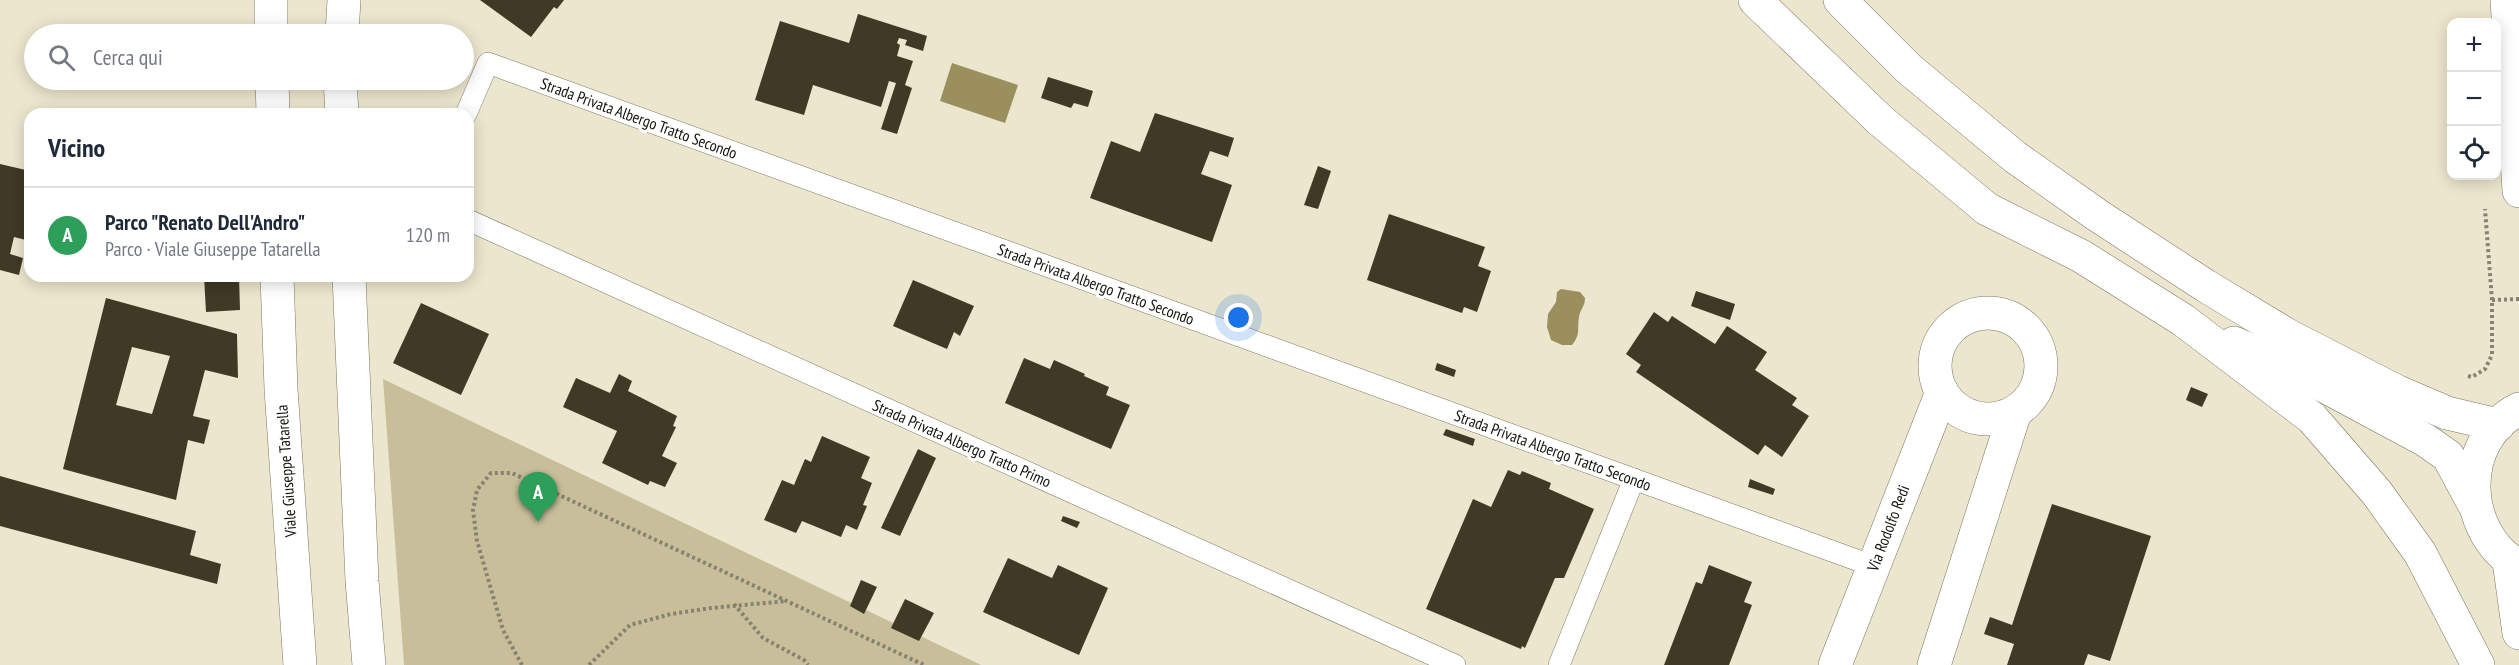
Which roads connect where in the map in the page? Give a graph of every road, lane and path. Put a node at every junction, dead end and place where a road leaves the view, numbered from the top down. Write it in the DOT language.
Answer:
graph roads {
  1 [pos="271,0"];
  2 [pos="344,0"];
  3 [pos="1755,0"];
  4 [pos="1840,0"];
  5 [pos="2507,0"];
  6 [pos="271,24"];
  7 [pos="343,24"];
  8 [pos="272,90"];
  9 [pos="341,90"];
  10 [pos="273,108"];
  11 [pos="342,108"];
  12 [pos="468,108"];
  13 [pos="2519,191"];
  14 [pos="2484,198"];
  15 [pos="474,223"];
  16 [pos="278,282"];
  17 [pos="349,282"];
  18 [pos="2519,299"];
  19 [pos="2183,320"];
  20 [pos="1942,392"];
  21 [pos="2513,411"];
  22 [pos="2015,412"];
  23 [pos="1634,479"];
  24 [pos="2475,506"];
  25 [pos="2514,564"];
  26 [pos="1874,566"];
  27 [pos="788,601"];
  28 [pos="734,604"];
  29 [pos="2519,633"];
  30 [pos="300,665"];
  31 [pos="369,665"];
  32 [pos="522,665"];
  33 [pos="590,665"];
  34 [pos="808,665"];
  35 [pos="924,665"];
  36 [pos="1455,665"];
  37 [pos="1559,665"];
  38 [pos="1835,665"];
  39 [pos="1934,665"];
  40 [pos="2478,665"];
  1 -- 6 [label="main road"];
  2 -- 7 [label="main road"];
  3 -- 19 [label="main road"];
  4 -- 21 [label="main road"];
  5 -- 13 [label="main road"];
  8 -- 10 [label="main road"];
  9 -- 11 [label="main road"];
  12 -- 23 [label="lane, Strada Privata Albergo Tratto Secondo"];
  14 -- 18 [label="path"];
  15 -- 36 [label="lane, Strada Privata Albergo Tratto Primo"];
  16 -- 30 [label="main road, Viale Giuseppe Tatarella"];
  17 -- 31 [label="main road"];
  19 -- 24 [label="main road"];
  19 -- 40 [label="main road"];
  20 -- 22 [label="main road"];
  20 -- 22 [label="main road"];
  20 -- 26 [label="main road, Via Rodolfo Redi"];
  21 -- 24 [label="main road"];
  22 -- 39 [label="main road"];
  23 -- 26 [label="lane, Strada Privata Albergo Tratto Secondo"];
  23 -- 37 [label="lane"];
  24 -- 25 [label="main road"];
  25 -- 29 [label="main road"];
  26 -- 38 [label="main road, Via Rodolfo Redi"];
  27 -- 28 [label="path"];
  27 -- 32 [label="path"];
  27 -- 35 [label="path"];
  28 -- 33 [label="path"];
  28 -- 34 [label="path"];
}
